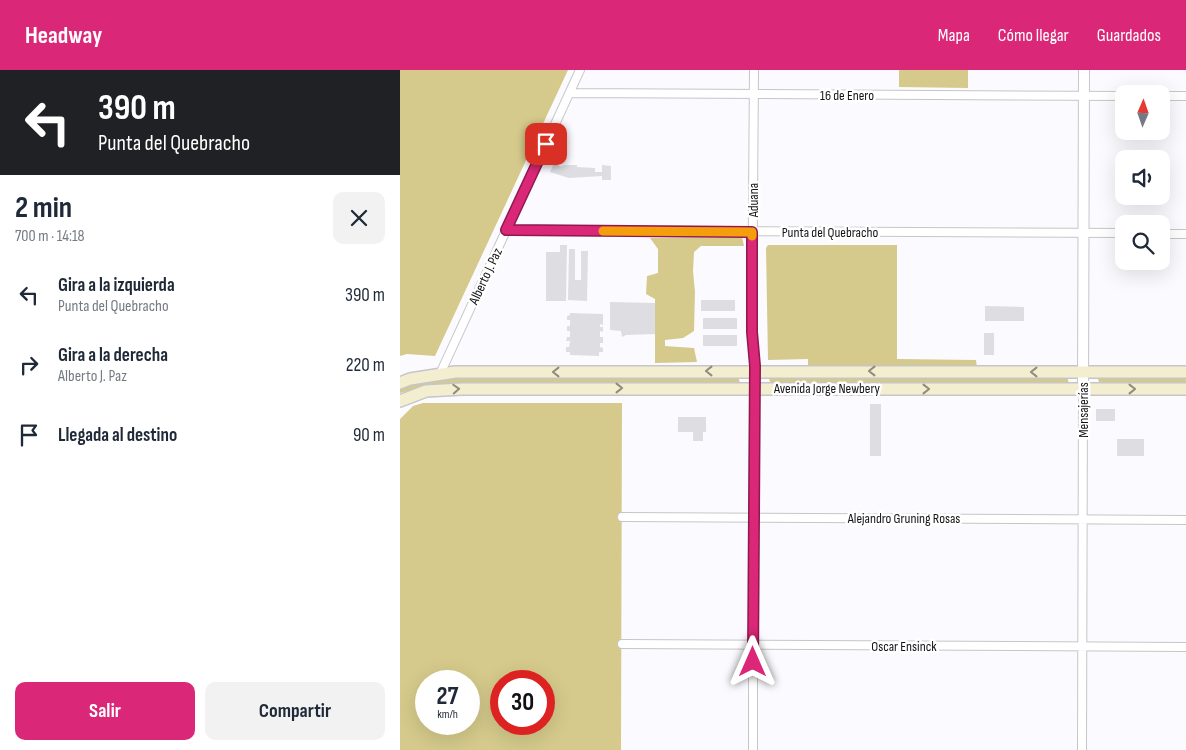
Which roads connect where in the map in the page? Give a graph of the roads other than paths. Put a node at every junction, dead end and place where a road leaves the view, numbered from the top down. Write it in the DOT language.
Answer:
graph roads {
  1 [pos="580,70"];
  2 [pos="754,70"];
  3 [pos="1084,70"];
  4 [pos="570,93"];
  5 [pos="754,95"];
  6 [pos="1084,96"];
  7 [pos="1115,96"];
  8 [pos="1170,96"];
  9 [pos="1186,96"];
  10 [pos="506,230"];
  11 [pos="752,232"];
  12 [pos="1084,233"];
  13 [pos="1115,234"];
  14 [pos="1170,234"];
  15 [pos="1186,234"];
  16 [pos="755,371"];
  17 [pos="1083,372"];
  18 [pos="1186,372"];
  19 [pos="440,374"];
  20 [pos="400,383"];
  21 [pos="755,388"];
  22 [pos="1083,389"];
  23 [pos="1186,389"];
  24 [pos="404,398"];
  25 [pos="622,517"];
  26 [pos="753,517"];
  27 [pos="1082,519"];
  28 [pos="1186,520"];
  29 [pos="622,644"];
  30 [pos="753,645"];
  31 [pos="1082,647"];
  32 [pos="1186,647"];
  33 [pos="753,750"];
  34 [pos="1082,750"];
  1 -- 4 [label="street, Alberto J. Paz"];
  2 -- 5 [label="street, Aduana"];
  3 -- 6 [label="street, Mensajerías"];
  4 -- 5 [label="street, 16 de Enero"];
  4 -- 10 [label="street, Alberto J. Paz"];
  5 -- 6 [label="street, 16 de Enero"];
  5 -- 11 [label="street, Aduana"];
  6 -- 7 [label="street, 16 de Enero"];
  6 -- 12 [label="street, Mensajerías"];
  8 -- 9 [label="street"];
  10 -- 11 [label="street, Punta del Quebracho"];
  10 -- 19 [label="street, Alberto J. Paz"];
  11 -- 12 [label="street, Punta del Quebracho"];
  11 -- 16 [label="street, Aduana"];
  12 -- 13 [label="street, Punta del Quebracho"];
  12 -- 17 [label="street, Mensajerías"];
  14 -- 15 [label="street"];
  17 -- 16 [label="main road, Avenida Jorge Newbery, one-way"];
  16 -- 19 [label="main road, Avenida Jorge Newbery, one-way"];
  16 -- 21 [label="street, Aduana"];
  17 -- 18 [label="main road, Avenida Jorge Newbery"];
  17 -- 22 [label="street, Mensajerías"];
  19 -- 20 [label="main road, Avenida Jorge Newbery"];
  21 -- 22 [label="main road, Avenida Jorge Newbery, one-way"];
  24 -- 21 [label="main road, Avenida Jorge Newbery, one-way"];
  21 -- 26 [label="street, Aduana"];
  22 -- 23 [label="main road, Avenida Jorge Newbery, one-way"];
  22 -- 27 [label="street, Mensajerías"];
  25 -- 26 [label="street, Alejandro Gruning Rosas"];
  26 -- 27 [label="street, Alejandro Gruning Rosas"];
  26 -- 30 [label="street, Aduana"];
  27 -- 28 [label="street, Alejandro Gruning Rosas"];
  27 -- 31 [label="street, Mensajerías"];
  29 -- 30 [label="street, Oscar Ensinck"];
  30 -- 31 [label="street, Oscar Ensinck"];
  30 -- 33 [label="street, Aduana"];
  31 -- 32 [label="street, Oscar Ensinck"];
  31 -- 34 [label="street, Mensajerías"];
}
